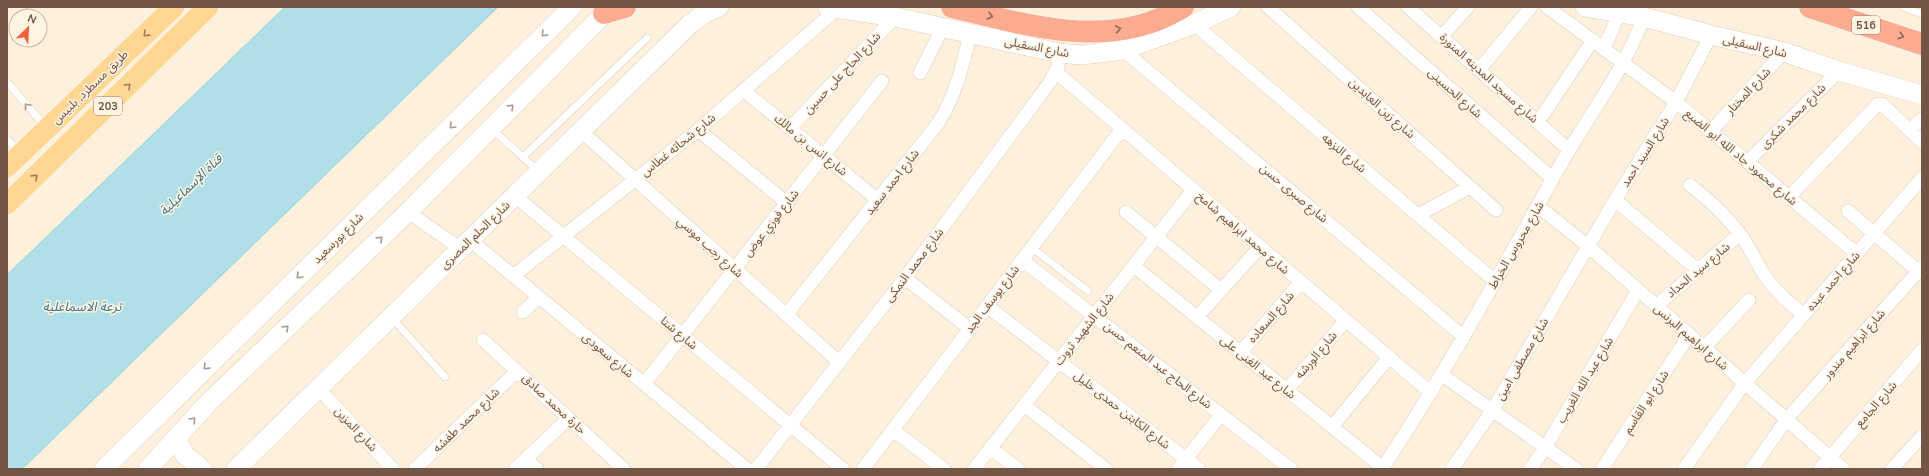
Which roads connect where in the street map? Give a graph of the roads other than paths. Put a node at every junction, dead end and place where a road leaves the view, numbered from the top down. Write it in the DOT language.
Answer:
graph roads {
  1 [pos="174,7"];
  2 [pos="208,7"];
  3 [pos="572,7"];
  4 [pos="625,7"];
  5 [pos="719,7"];
  6 [pos="952,7"];
  7 [pos="1231,7"];
  8 [pos="1268,7"];
  9 [pos="1358,7"];
  10 [pos="1408,7"];
  11 [pos="1468,7"];
  12 [pos="1531,7"];
  13 [pos="1547,7"];
  14 [pos="1585,7"];
  15 [pos="1810,7"];
  16 [pos="1902,7"];
  17 [pos="833,8"];
  18 [pos="607,10"];
  19 [pos="1620,12"];
  20 [pos="1922,14"];
  21 [pos="1188,16"];
  22 [pos="895,17"];
  23 [pos="1644,17"];
  24 [pos="943,28"];
  25 [pos="970,33"];
  26 [pos="1711,35"];
  27 [pos="1441,37"];
  28 [pos="647,38"];
  29 [pos="1593,40"];
  30 [pos="1922,44"];
  31 [pos="1604,48"];
  32 [pos="1123,50"];
  33 [pos="1784,52"];
  34 [pos="1060,53"];
  35 [pos="1623,62"];
  36 [pos="1479,70"];
  37 [pos="1839,71"];
  38 [pos="1056,72"];
  39 [pos="920,73"];
  40 [pos="882,81"];
  41 [pos="7,82"];
  42 [pos="743,90"];
  43 [pos="1922,95"];
  44 [pos="1676,102"];
  45 [pos="1922,119"];
  46 [pos="1538,122"];
  47 [pos="491,128"];
  48 [pos="790,128"];
  49 [pos="47,129"];
  50 [pos="1122,129"];
  51 [pos="698,130"];
  52 [pos="1909,130"];
  53 [pos="1711,131"];
  54 [pos="581,132"];
  55 [pos="1922,142"];
  56 [pos="1569,150"];
  57 [pos="12,153"];
  58 [pos="824,156"];
  59 [pos="523,157"];
  60 [pos="1747,162"];
  61 [pos="540,172"];
  62 [pos="1922,178"];
  63 [pos="1553,179"];
  64 [pos="635,180"];
  65 [pos="1690,186"];
  66 [pos="1470,187"];
  67 [pos="1193,190"];
  68 [pos="515,196"];
  69 [pos="1789,197"];
  70 [pos="878,200"];
  71 [pos="1615,200"];
  72 [pos="787,203"];
  73 [pos="7,204"];
  74 [pos="1538,206"];
  75 [pos="1496,210"];
  76 [pos="1848,211"];
  77 [pos="408,212"];
  78 [pos="1126,212"];
  79 [pos="1418,215"];
  80 [pos="1740,234"];
  81 [pos="1874,234"];
  82 [pos="563,237"];
  83 [pos="1156,237"];
  84 [pos="465,244"];
  85 [pos="1588,246"];
  86 [pos="1260,247"];
  87 [pos="1031,248"];
  88 [pos="1857,254"];
  89 [pos="1022,260"];
  90 [pos="1134,266"];
  91 [pos="735,269"];
  92 [pos="1920,269"];
  93 [pos="1698,270"];
  94 [pos="513,276"];
  95 [pos="905,278"];
  96 [pos="1495,281"];
  97 [pos="1301,282"];
  98 [pos="1222,290"];
  99 [pos="1638,290"];
  100 [pos="1088,291"];
  101 [pos="539,297"];
  102 [pos="1749,300"];
  103 [pos="987,306"];
  104 [pos="1656,306"];
  105 [pos="523,312"];
  106 [pos="786,315"];
  107 [pos="1804,315"];
  108 [pos="1094,316"];
  109 [pos="391,317"];
  110 [pos="1197,317"];
  111 [pos="1346,320"];
  112 [pos="970,329"];
  113 [pos="1689,335"];
  114 [pos="682,336"];
  115 [pos="1464,337"];
  116 [pos="484,340"];
  117 [pos="1704,348"];
  118 [pos="1922,350"];
  119 [pos="1240,353"];
  120 [pos="1388,357"];
  121 [pos="1059,361"];
  122 [pos="840,362"];
  123 [pos="518,371"];
  124 [pos="1442,375"];
  125 [pos="445,377"];
  126 [pos="644,384"];
  127 [pos="1744,384"];
  128 [pos="318,388"];
  129 [pos="1286,390"];
  130 [pos="1431,393"];
  131 [pos="1024,405"];
  132 [pos="1492,411"];
  133 [pos="1221,415"];
  134 [pos="569,418"];
  135 [pos="1786,420"];
  136 [pos="790,425"];
  137 [pos="1332,427"];
  138 [pos="893,430"];
  139 [pos="1922,436"];
  140 [pos="176,439"];
  141 [pos="990,448"];
  142 [pos="1545,448"];
  143 [pos="1830,457"];
  144 [pos="526,459"];
  145 [pos="1182,464"];
  146 [pos="1382,468"];
  147 [pos="104,469"];
  148 [pos="148,469"];
  149 [pos="202,469"];
  150 [pos="236,469"];
  151 [pos="393,469"];
  152 [pos="414,469"];
  153 [pos="515,469"];
  154 [pos="537,469"];
  155 [pos="624,469"];
  156 [pos="747,469"];
  157 [pos="756,469"];
  158 [pos="843,469"];
  159 [pos="863,469"];
  160 [pos="944,469"];
  161 [pos="974,469"];
  162 [pos="1018,469"];
  163 [pos="1106,469"];
  164 [pos="1199,469"];
  165 [pos="1291,469"];
  166 [pos="1452,469"];
  167 [pos="1530,469"];
  168 [pos="1576,469"];
  169 [pos="1602,469"];
  170 [pos="1684,469"];
  171 [pos="1752,469"];
  172 [pos="1820,469"];
  173 [pos="1843,469"];
  174 [pos="1892,469"];
  1 -- 49 [label="main road, طريق مسطرد, بلبيس / 203, one-way"];
  73 -- 2 [label="main road, 203, one-way"];
  3 -- 147 [label="street, شارع بورسعيد, one-way"];
  4 -- 18 [label="highway"];
  5 -- 54 [label="street, شارع الحلم المصرى"];
  6 -- 21 [label="highway, one-way"];
  7 -- 21 [label="street, شارع السقيلى"];
  8 -- 66 [label="street, شارع زين العابدين"];
  9 -- 63 [label="street, شارع الحسينى"];
  10 -- 27 [label="street, شارع مسجد المدينه المنورة"];
  11 -- 27 [label="street"];
  12 -- 36 [label="street"];
  13 -- 29 [label="street, شارع محمود جاد الله ابو الضبع"];
  14 -- 19 [label="street, شارع السقيلى"];
  15 -- 30 [label="highway, 516, one-way"];
  16 -- 20 [label="lane"];
  17 -- 22 [label="street, شارع السقيلى"];
  17 -- 42 [label="street, شارع شحاته غطاس"];
  47 -- 18 [label="street, one-way"];
  19 -- 23 [label="street, شارع السقيلى"];
  19 -- 31 [label="street"];
  21 -- 32 [label="street, شارع السقيلى"];
  21 -- 79 [label="street, شارع النزهه"];
  22 -- 24 [label="street, شارع السقيلى"];
  22 -- 48 [label="street, شارع الحاج على حسين"];
  23 -- 26 [label="street, شارع السقيلى"];
  23 -- 35 [label="street, شارع محروس الخراط"];
  24 -- 25 [label="street, شارع السقيلى"];
  24 -- 39 [label="street"];
  25 -- 34 [label="street, شارع السقيلى"];
  25 -- 70 [label="street, شارع احمد سعيد"];
  26 -- 33 [label="street, شارع السقيلى"];
  26 -- 44 [label="street, شارع السيد احمد"];
  27 -- 36 [label="street, شارع مسجد المدينه المنورة"];
  28 -- 59 [label="lane"];
  29 -- 31 [label="street, شارع محمود جاد الله ابو الضبع"];
  29 -- 46 [label="street"];
  31 -- 35 [label="street, شارع محمود جاد الله ابو الضبع"];
  32 -- 34 [label="street, شارع السقيلى"];
  32 -- 115 [label="street, شارع صبرى حسن"];
  33 -- 37 [label="street, شارع السقيلى"];
  33 -- 53 [label="street, شارع المختار"];
  34 -- 38 [label="street, شارع محمد النمكى"];
  35 -- 44 [label="street, شارع محمود جاد الله ابو الضبع"];
  35 -- 56 [label="street, شارع محروس الخراط"];
  36 -- 46 [label="street, شارع مسجد المدينه المنورة"];
  37 -- 43 [label="street, شارع السقيلى"];
  37 -- 60 [label="street, شارع محمد شكرى"];
  38 -- 50 [label="street, شارع محمد ابراهيم شامخ"];
  38 -- 95 [label="street, شارع محمد النمكى"];
  40 -- 58 [label="street, شارع فوزي عوض"];
  49 -- 41 [label="lane, one-way"];
  42 -- 48 [label="street, شارع انس بن مالك"];
  42 -- 51 [label="street, شارع شحاته غطاس"];
  44 -- 53 [label="street, شارع محمود جاد الله ابو الضبع"];
  44 -- 71 [label="street, شارع السيد احمد"];
  45 -- 52 [label="street"];
  46 -- 56 [label="street, شارع مسجد المدينه المنورة"];
  47 -- 59 [label="lane"];
  47 -- 77 [label="street"];
  48 -- 58 [label="street, شارع انس بن مالك"];
  49 -- 57 [label="main road, طريق مسطرد, بلبيس / 203"];
  50 -- 67 [label="street, شارع محمد ابراهيم شامخ"];
  50 -- 87 [label="street, شارع يوسف الجد"];
  51 -- 64 [label="street, شارع شحاته غطاس"];
  51 -- 72 [label="street"];
  52 -- 55 [label="street"];
  52 -- 69 [label="street"];
  53 -- 60 [label="street, شارع محمود جاد الله ابو الضبع"];
  54 -- 61 [label="street, شارع الحلم المصرى"];
  54 -- 64 [label="street, شارع رجب موسي"];
  56 -- 63 [label="street, شارع محروس الخراط"];
  58 -- 70 [label="street, شارع انس بن مالك"];
  58 -- 72 [label="street, شارع فوزي عوض"];
  59 -- 61 [label="lane"];
  60 -- 69 [label="street, شارع محمود جاد الله ابو الضبع"];
  61 -- 68 [label="street, شارع الحلم المصرى"];
  62 -- 81 [label="street, شارع احمد عبده"];
  63 -- 74 [label="street, شارع محروس الخراط"];
  64 -- 82 [label="street, شارع شحاته غطاس"];
  64 -- 91 [label="street, شارع رجب موسي"];
  65 -- 80 [label="street"];
  66 -- 75 [label="street, شارع زين العابدين"];
  66 -- 79 [label="street"];
  67 -- 83 [label="street, شارع الشهيد ثروت"];
  67 -- 86 [label="street, شارع محمد ابراهيم شامخ"];
  68 -- 82 [label="street, شارع شتا"];
  68 -- 84 [label="street, شارع الحلم المصرى"];
  69 -- 88 [label="street, شارع محمود جاد الله ابو الضبع"];
  70 -- 106 [label="street, شارع احمد سعيد"];
  71 -- 85 [label="street, شارع السيد احمد"];
  71 -- 93 [label="street"];
  72 -- 91 [label="street, شارع فوزي عوض"];
  74 -- 85 [label="street, شارع ابراهيم البرنس"];
  74 -- 96 [label="street, شارع محروس الخراط"];
  76 -- 81 [label="street"];
  77 -- 84 [label="street, شارع سعودى"];
  140 -- 77 [label="street, one-way"];
  78 -- 83 [label="street"];
  79 -- 96 [label="street, شارع النزهه"];
  80 -- 93 [label="street, شارع سيد الحداد"];
  80 -- 107 [label="street"];
  81 -- 88 [label="street, شارع احمد عبده"];
  81 -- 92 [label="street"];
  82 -- 94 [label="street, شارع شحاته غطاس"];
  82 -- 114 [label="street, شارع شتا"];
  83 -- 90 [label="street, شارع الشهيد ثروت"];
  83 -- 98 [label="street"];
  84 -- 94 [label="street, شارع سعودى"];
  84 -- 109 [label="street, شارع الحلم المصرى"];
  85 -- 99 [label="street, شارع ابراهيم البرنس"];
  85 -- 132 [label="street, شارع مصطفى امين"];
  86 -- 97 [label="street, شارع محمد ابراهيم شامخ"];
  86 -- 98 [label="street"];
  87 -- 89 [label="street, شارع يوسف الجد"];
  87 -- 100 [label="lane"];
  88 -- 107 [label="street, شارع احمد عبده"];
  89 -- 103 [label="street, شارع يوسف الجد"];
  89 -- 108 [label="street, شارع الحاج عبد المنعم حسن"];
  90 -- 108 [label="street, شارع الشهيد ثروت"];
  90 -- 110 [label="street, شارع عبد الغنى على"];
  91 -- 106 [label="street, شارع رجب موسي"];
  91 -- 114 [label="street, شارع فوزي عوض"];
  92 -- 135 [label="street, شارع ابراهيم مندور"];
  93 -- 104 [label="street, شارع سيد الحداد"];
  94 -- 101 [label="street, شارع سعودى"];
  95 -- 112 [label="street"];
  95 -- 122 [label="street, شارع محمد النمكى"];
  96 -- 115 [label="street, شارع محروس الخراط"];
  97 -- 111 [label="street, شارع محمد ابراهيم شامخ"];
  97 -- 119 [label="street, شارع السعاده"];
  98 -- 110 [label="street"];
  99 -- 104 [label="street, شارع ابراهيم البرنس"];
  99 -- 142 [label="street, شارع عبد الله الغريب"];
  101 -- 105 [label="street"];
  101 -- 126 [label="street, شارع سعودى"];
  102 -- 117 [label="street"];
  103 -- 112 [label="street, شارع يوسف الجد"];
  103 -- 121 [label="street, شارع الكابتن حمدى خليل"];
  104 -- 113 [label="street, شارع ابراهيم البرنس"];
  106 -- 122 [label="street, شارع رجب موسي"];
  107 -- 127 [label="street, شارع احمد عبده"];
  108 -- 121 [label="street, شارع الشهيد ثروت"];
  108 -- 133 [label="street, شارع الحاج عبد المنعم حسن"];
  109 -- 125 [label="lane"];
  109 -- 128 [label="street, شارع الحلم المصرى"];
  110 -- 119 [label="street, شارع عبد الغنى على"];
  111 -- 120 [label="street, شارع محمد ابراهيم شامخ"];
  111 -- 129 [label="street, شارع الورشه"];
  112 -- 138 [label="street, شارع يوسف الجد"];
  113 -- 117 [label="street, شارع ابراهيم البرنس"];
  113 -- 169 [label="street, شارع ابو القاسم"];
  114 -- 126 [label="street, شارع فوزي عوض"];
  114 -- 136 [label="street, شارع شتا"];
  115 -- 124 [label="street, شارع محروس الخراط"];
  116 -- 123 [label="street, حارة محمد صادق"];
  117 -- 127 [label="street, شارع ابراهيم البرنس"];
  118 -- 143 [label="street, شارع الجامع"];
  119 -- 129 [label="street, شارع عبد الغنى على"];
  120 -- 130 [label="street, شارع محمد ابراهيم شامخ"];
  120 -- 137 [label="street"];
  121 -- 131 [label="street, شارع الشهيد ثروت"];
  121 -- 145 [label="street, شارع الكابتن حمدى خليل"];
  122 -- 136 [label="street, شارع محمد النمكى"];
  123 -- 134 [label="street, حارة محمد صادق"];
  123 -- 152 [label="street, شارع محمد طفشه"];
  124 -- 130 [label="street, شارع محروس الخراط"];
  124 -- 132 [label="street"];
  126 -- 156 [label="street, شارع سعودى"];
  127 -- 135 [label="street, شارع ابراهيم البرنس"];
  127 -- 170 [label="street, شارع احمد عبده"];
  128 -- 150 [label="street, شارع الحلم المصرى"];
  128 -- 151 [label="street, شارع المزين"];
  129 -- 137 [label="street, شارع عبد الغنى على"];
  130 -- 146 [label="street, شارع محروس الخراط"];
  131 -- 141 [label="street, شارع الشهيد ثروت"];
  131 -- 163 [label="street"];
  132 -- 142 [label="street"];
  132 -- 166 [label="street, شارع مصطفى امين"];
  133 -- 145 [label="street"];
  133 -- 165 [label="street, شارع الحاج عبد المنعم حسن"];
  134 -- 144 [label="street"];
  134 -- 155 [label="street, حارة محمد صادق"];
  135 -- 143 [label="street, شارع ابراهيم البرنس"];
  135 -- 171 [label="street, شارع ابراهيم مندور"];
  136 -- 157 [label="street, شارع محمد النمكى"];
  136 -- 158 [label="street, شارع شتا"];
  137 -- 146 [label="street, شارع عبد الغنى على"];
  138 -- 159 [label="street, شارع يوسف الجد"];
  138 -- 160 [label="street"];
  139 -- 174 [label="street"];
  140 -- 148 [label="street"];
  140 -- 149 [label="street"];
  141 -- 161 [label="street, شارع الشهيد ثروت"];
  141 -- 162 [label="street"];
  142 -- 167 [label="street, شارع عبد الله الغريب"];
  142 -- 168 [label="street"];
  143 -- 172 [label="street, شارع الجامع"];
  143 -- 173 [label="street, شارع ابراهيم البرنس"];
  144 -- 153 [label="street"];
  144 -- 154 [label="street"];
  145 -- 164 [label="street, شارع الكابتن حمدى خليل"];
}
